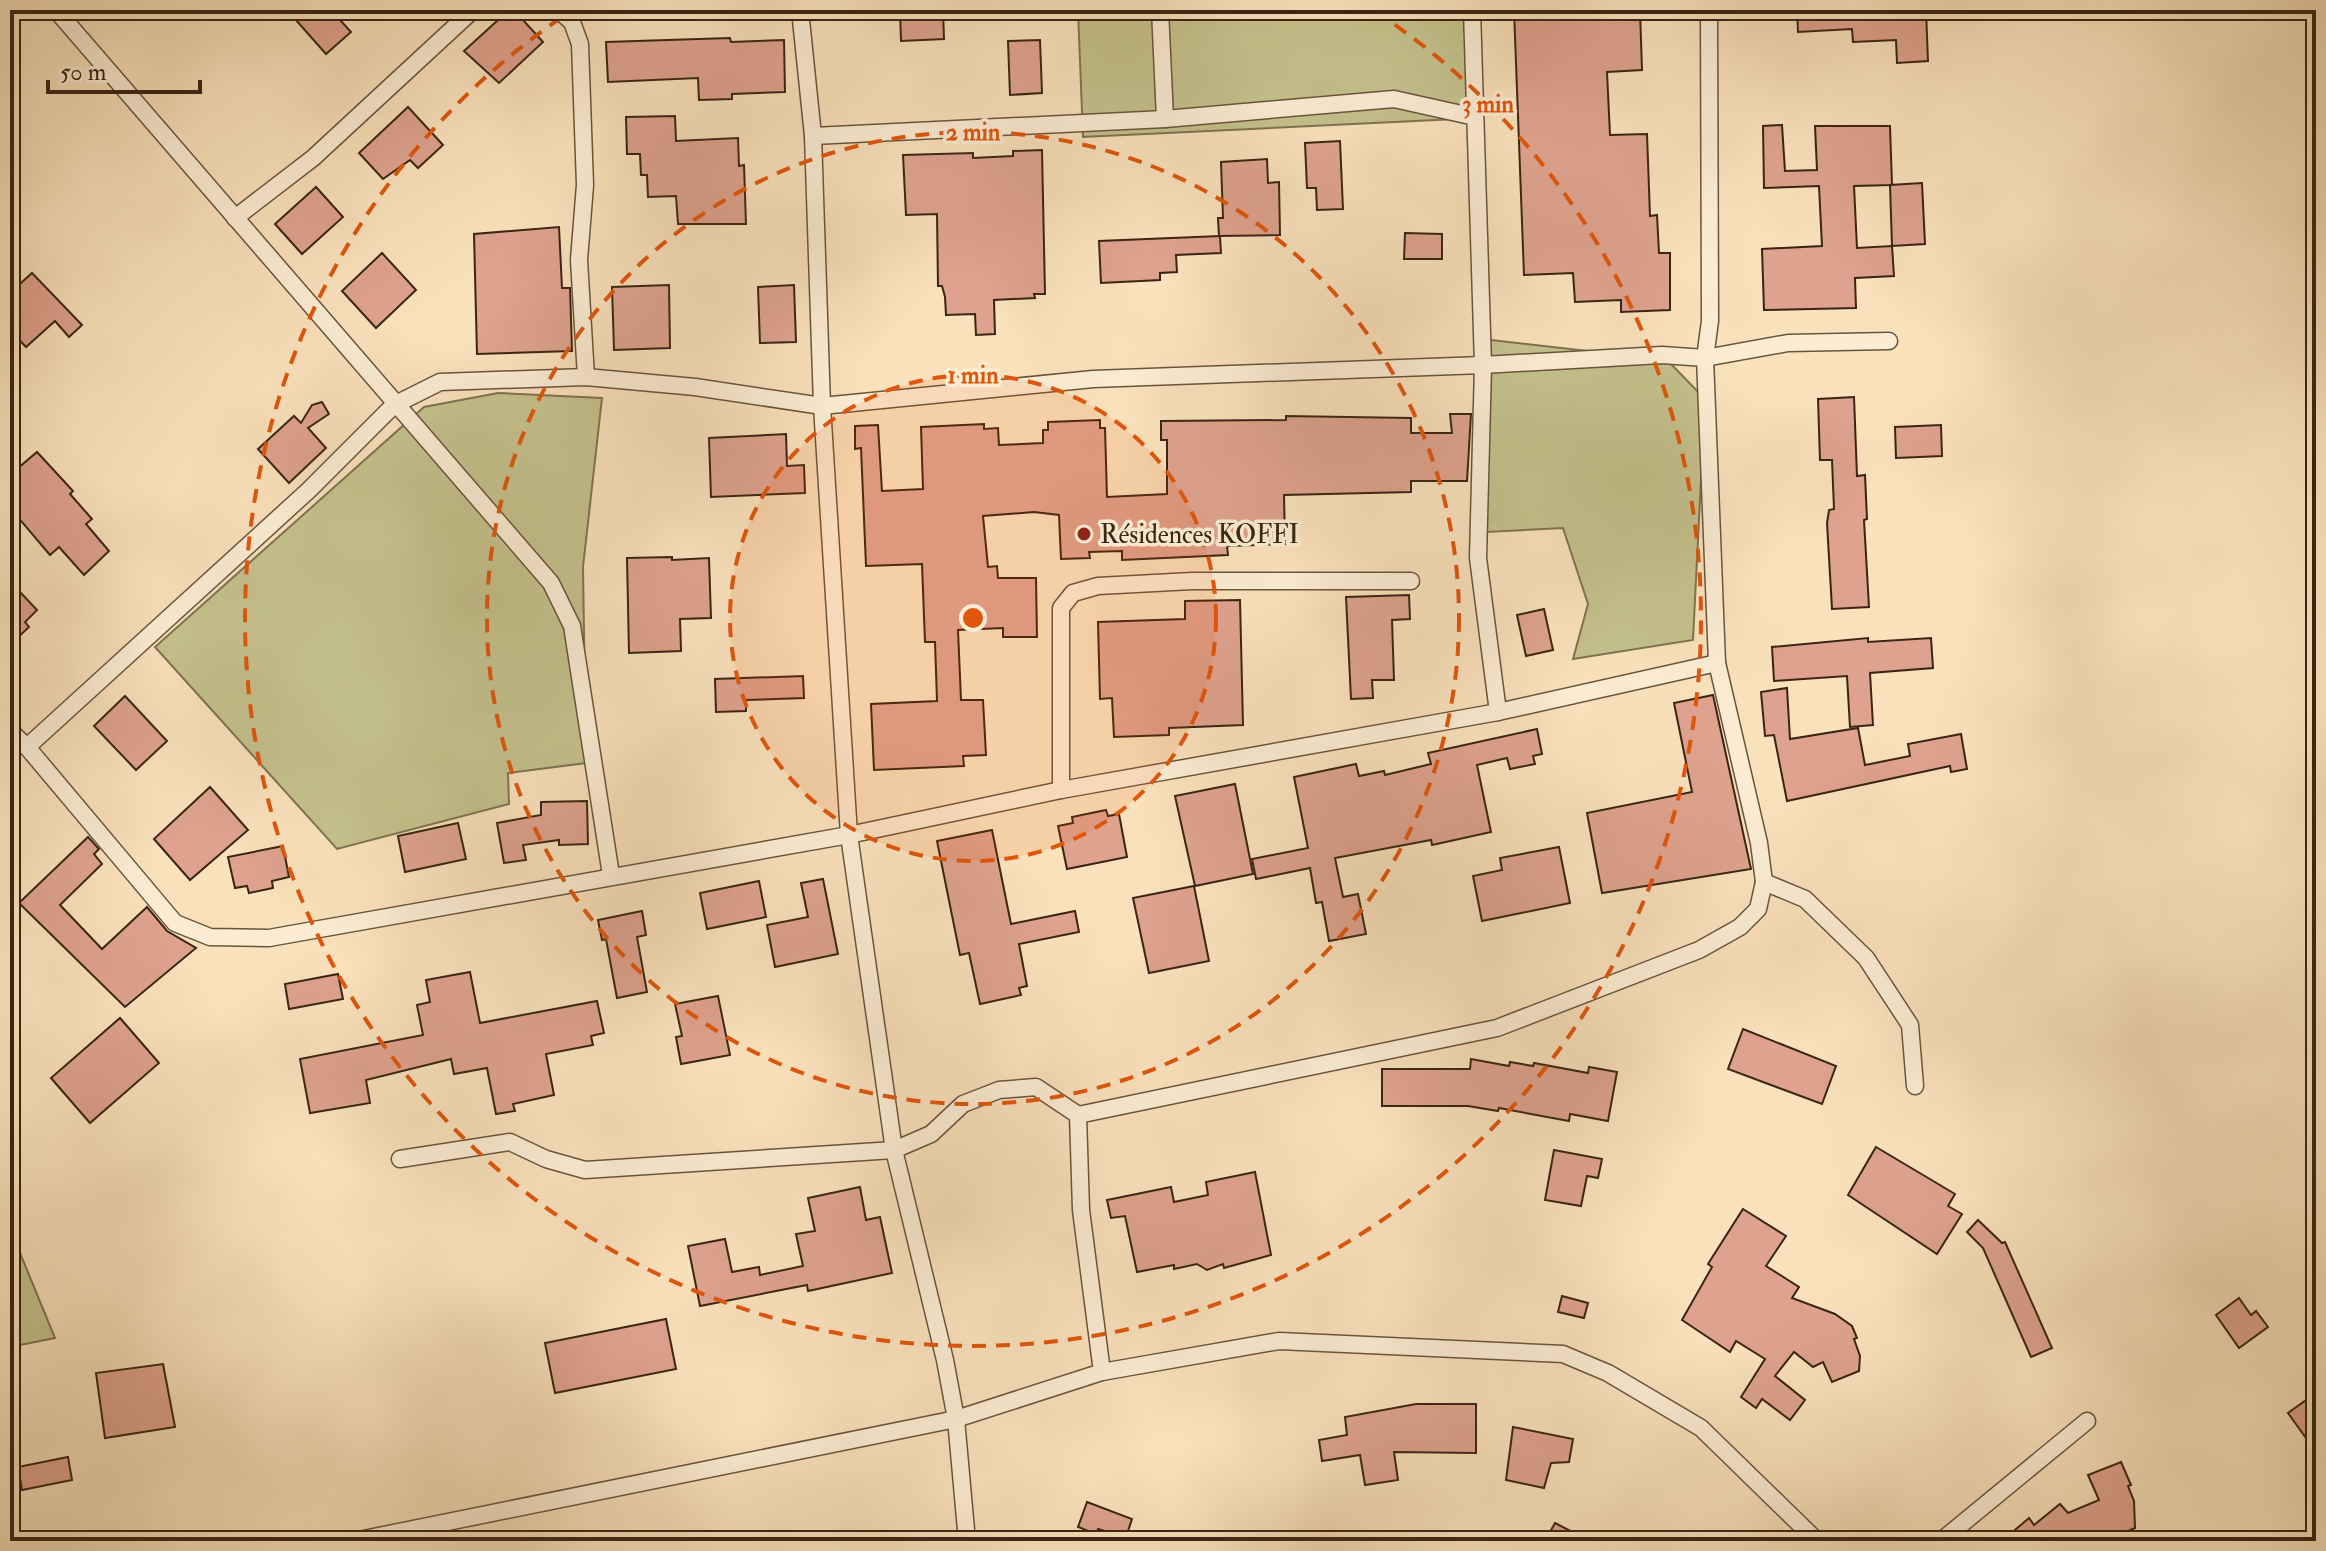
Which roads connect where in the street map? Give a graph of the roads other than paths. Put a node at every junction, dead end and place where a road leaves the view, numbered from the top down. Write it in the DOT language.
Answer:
graph roads {
  1 [pos="56,10"];
  2 [pos="473,10"];
  3 [pos="558,10"];
  4 [pos="800,10"];
  5 [pos="1160,10"];
  6 [pos="1472,10"];
  7 [pos="1709,10"];
  8 [pos="1475,117"];
  9 [pos="1165,119"];
  10 [pos="813,136"];
  11 [pos="235,218"];
  12 [pos="1889,341"];
  13 [pos="1705,358"];
  14 [pos="1483,365"];
  15 [pos="586,377"];
  16 [pos="394,405"];
  17 [pos="822,406"];
  18 [pos="1411,581"];
  19 [pos="1717,663"];
  20 [pos="1498,712"];
  21 [pos="10,731"];
  22 [pos="27,747"];
  23 [pos="1061,790"];
  24 [pos="849,835"];
  25 [pos="611,875"];
  26 [pos="1764,882"];
  27 [pos="1915,1086"];
  28 [pos="1078,1115"];
  29 [pos="894,1150"];
  30 [pos="400,1159"];
  31 [pos="1102,1372"];
  32 [pos="956,1419"];
  33 [pos="2087,1421"];
  34 [pos="354,1541"];
  35 [pos="967,1541"];
  36 [pos="1817,1541"];
  37 [pos="1941,1541"];
  1 -- 11 [label="street"];
  2 -- 11 [label="street"];
  3 -- 15 [label="street"];
  4 -- 10 [label="street"];
  5 -- 9 [label="street"];
  6 -- 8 [label="street"];
  7 -- 13 [label="street"];
  8 -- 9 [label="street"];
  8 -- 14 [label="street"];
  9 -- 10 [label="street"];
  10 -- 17 [label="street"];
  11 -- 16 [label="street"];
  12 -- 13 [label="street"];
  13 -- 14 [label="street"];
  13 -- 19 [label="street"];
  14 -- 17 [label="street"];
  14 -- 20 [label="street"];
  15 -- 16 [label="street"];
  15 -- 17 [label="street"];
  16 -- 22 [label="street"];
  16 -- 25 [label="street"];
  17 -- 24 [label="street"];
  18 -- 23 [label="street"];
  19 -- 20 [label="street"];
  19 -- 26 [label="street"];
  20 -- 23 [label="street"];
  21 -- 22 [label="street"];
  22 -- 25 [label="street"];
  23 -- 24 [label="street"];
  24 -- 25 [label="street"];
  24 -- 29 [label="street"];
  26 -- 27 [label="street"];
  26 -- 28 [label="street"];
  28 -- 29 [label="street"];
  28 -- 31 [label="street"];
  29 -- 30 [label="street"];
  29 -- 32 [label="street"];
  31 -- 32 [label="street"];
  31 -- 36 [label="street"];
  32 -- 34 [label="street"];
  32 -- 35 [label="street"];
  33 -- 37 [label="street"];
}
